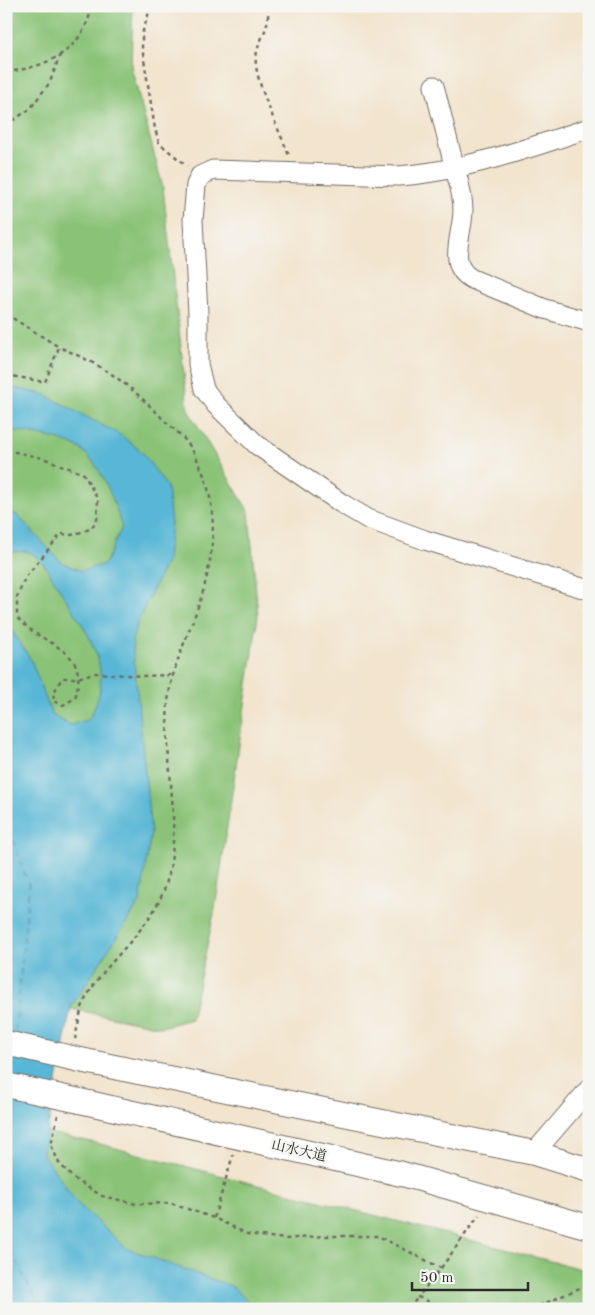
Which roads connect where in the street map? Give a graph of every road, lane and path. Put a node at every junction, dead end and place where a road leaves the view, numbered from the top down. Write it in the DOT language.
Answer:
graph roads {
  1 [pos="92,6"];
  2 [pos="151,6"];
  3 [pos="268,6"];
  4 [pos="60,55"];
  5 [pos="6,72"];
  6 [pos="434,86"];
  7 [pos="6,125"];
  8 [pos="589,128"];
  9 [pos="455,168"];
  10 [pos="294,172"];
  11 [pos="200,176"];
  12 [pos="6,314"];
  13 [pos="589,322"];
  14 [pos="60,347"];
  15 [pos="6,375"];
  16 [pos="6,450"];
  17 [pos="589,590"];
  18 [pos="173,675"];
  19 [pos="78,678"];
  20 [pos="6,1043"];
  21 [pos="80,1051"];
  22 [pos="6,1085"];
  23 [pos="589,1090"];
  24 [pos="70,1104"];
  25 [pos="238,1137"];
  26 [pos="534,1154"];
  27 [pos="589,1170"];
  28 [pos="491,1199"];
  29 [pos="214,1218"];
  30 [pos="589,1227"];
  31 [pos="441,1268"];
  32 [pos="589,1284"];
  33 [pos="418,1297"];
  34 [pos="408,1309"];
  35 [pos="446,1309"];
  36 [pos="532,1309"];
  1 -- 4 [label="path"];
  2 -- 11 [label="path"];
  3 -- 10 [label="path"];
  4 -- 5 [label="path"];
  4 -- 7 [label="path"];
  6 -- 9 [label="street"];
  8 -- 9 [label="street"];
  9 -- 10 [label="street"];
  9 -- 13 [label="street"];
  10 -- 11 [label="street"];
  11 -- 17 [label="street"];
  12 -- 14 [label="path"];
  14 -- 15 [label="path"];
  14 -- 18 [label="path"];
  16 -- 19 [label="path"];
  18 -- 19 [label="path"];
  18 -- 21 [label="path"];
  19 -- 19 [label="path"];
  20 -- 21 [label="main road, bridge"];
  21 -- 26 [label="main road"];
  22 -- 24 [label="main road, 山水大道, bridge"];
  23 -- 26 [label="street"];
  24 -- 25 [label="main road, 山水大道"];
  24 -- 29 [label="path"];
  25 -- 28 [label="main road, 山水大道"];
  25 -- 29 [label="path"];
  26 -- 27 [label="main road"];
  28 -- 30 [label="main road, 山水大道"];
  28 -- 31 [label="path"];
  29 -- 31 [label="path"];
  31 -- 33 [label="path"];
  32 -- 36 [label="path"];
  33 -- 34 [label="path"];
  33 -- 35 [label="path"];
}
